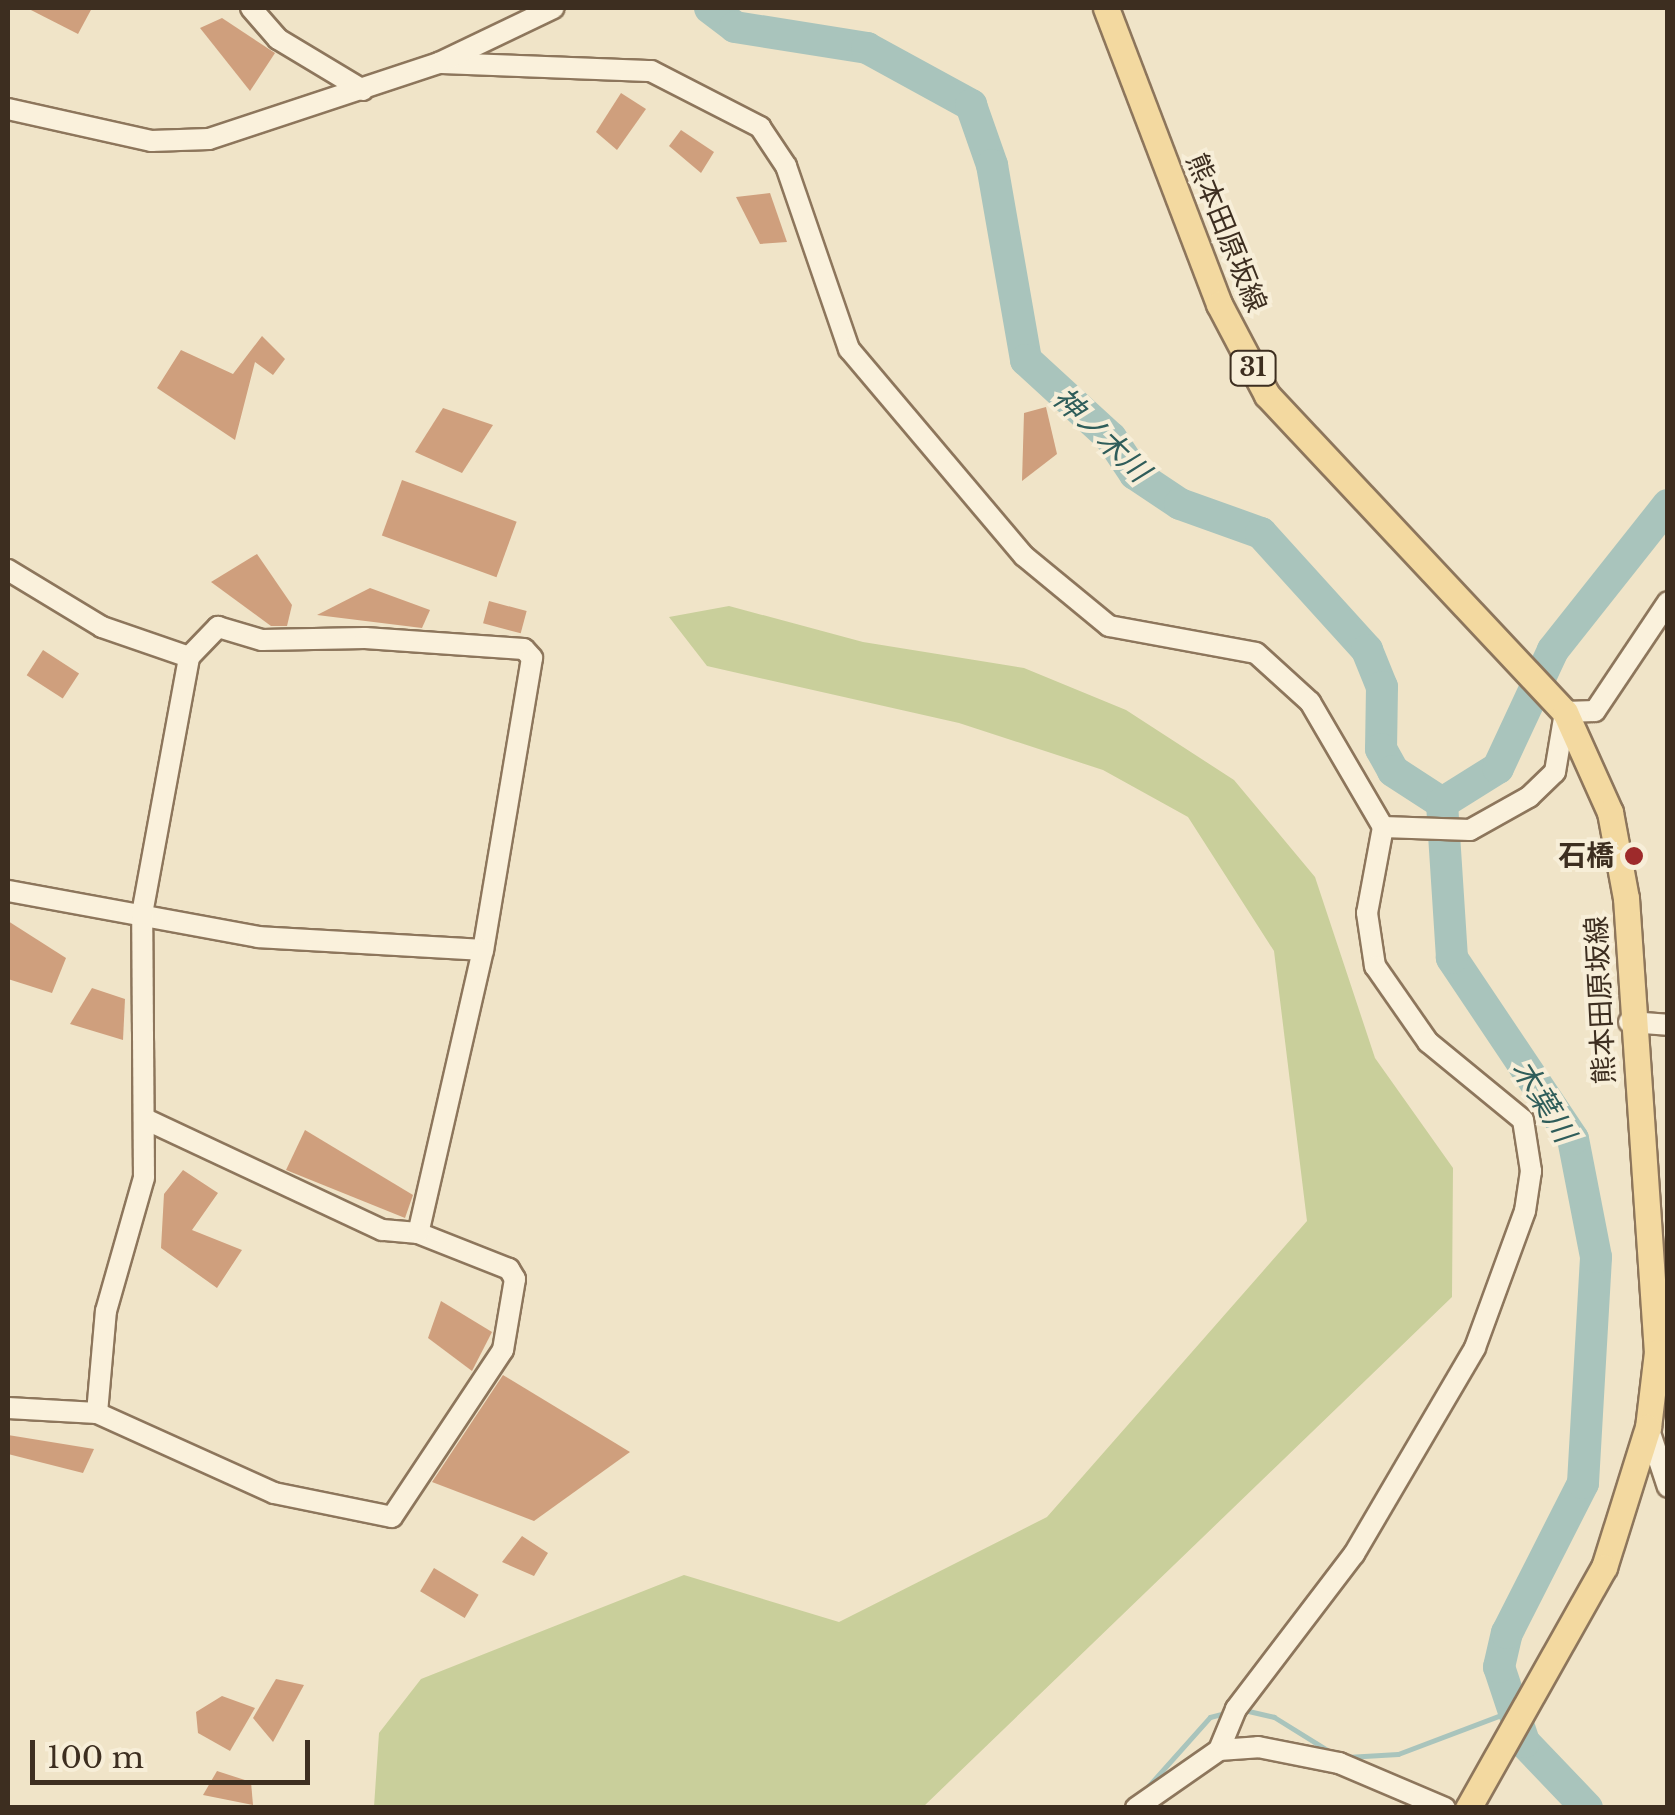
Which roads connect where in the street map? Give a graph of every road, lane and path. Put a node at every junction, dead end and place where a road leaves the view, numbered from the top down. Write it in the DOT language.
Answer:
graph roads {
  1 [pos="251,8"];
  2 [pos="554,8"];
  3 [pos="1106,8"];
  4 [pos="439,63"];
  5 [pos="363,90"];
  6 [pos="8,109"];
  7 [pos="8,570"];
  8 [pos="1668,602"];
  9 [pos="189,656"];
  10 [pos="1558,704"];
  11 [pos="1383,827"];
  12 [pos="8,891"];
  13 [pos="142,914"];
  14 [pos="483,950"];
  15 [pos="1630,1022"];
  16 [pos="1668,1026"];
  17 [pos="146,1119"];
  18 [pos="418,1233"];
  19 [pos="8,1408"];
  20 [pos="97,1414"];
  21 [pos="1648,1427"];
  22 [pos="1668,1487"];
  23 [pos="1219,1750"];
  24 [pos="1136,1808"];
  25 [pos="1445,1808"];
  26 [pos="1468,1808"];
  1 -- 5 [label="street"];
  2 -- 4 [label="street"];
  3 -- 10 [label="main road, 熊本田原坂線 / 31"];
  4 -- 5 [label="street"];
  4 -- 11 [label="street"];
  5 -- 6 [label="street"];
  7 -- 9 [label="street"];
  8 -- 10 [label="street"];
  9 -- 13 [label="street"];
  9 -- 14 [label="street"];
  10 -- 11 [label="street"];
  10 -- 15 [label="main road, 熊本田原坂線 / 31"];
  11 -- 23 [label="street"];
  12 -- 13 [label="street"];
  13 -- 14 [label="street"];
  13 -- 17 [label="street"];
  14 -- 18 [label="street"];
  15 -- 16 [label="street"];
  15 -- 21 [label="main road, 熊本田原坂線 / 31"];
  17 -- 18 [label="street"];
  17 -- 20 [label="street"];
  18 -- 20 [label="street"];
  19 -- 20 [label="street"];
  21 -- 22 [label="street"];
  21 -- 26 [label="main road, 熊本田原坂線 / 31"];
  23 -- 24 [label="street"];
  23 -- 25 [label="street"];
}
